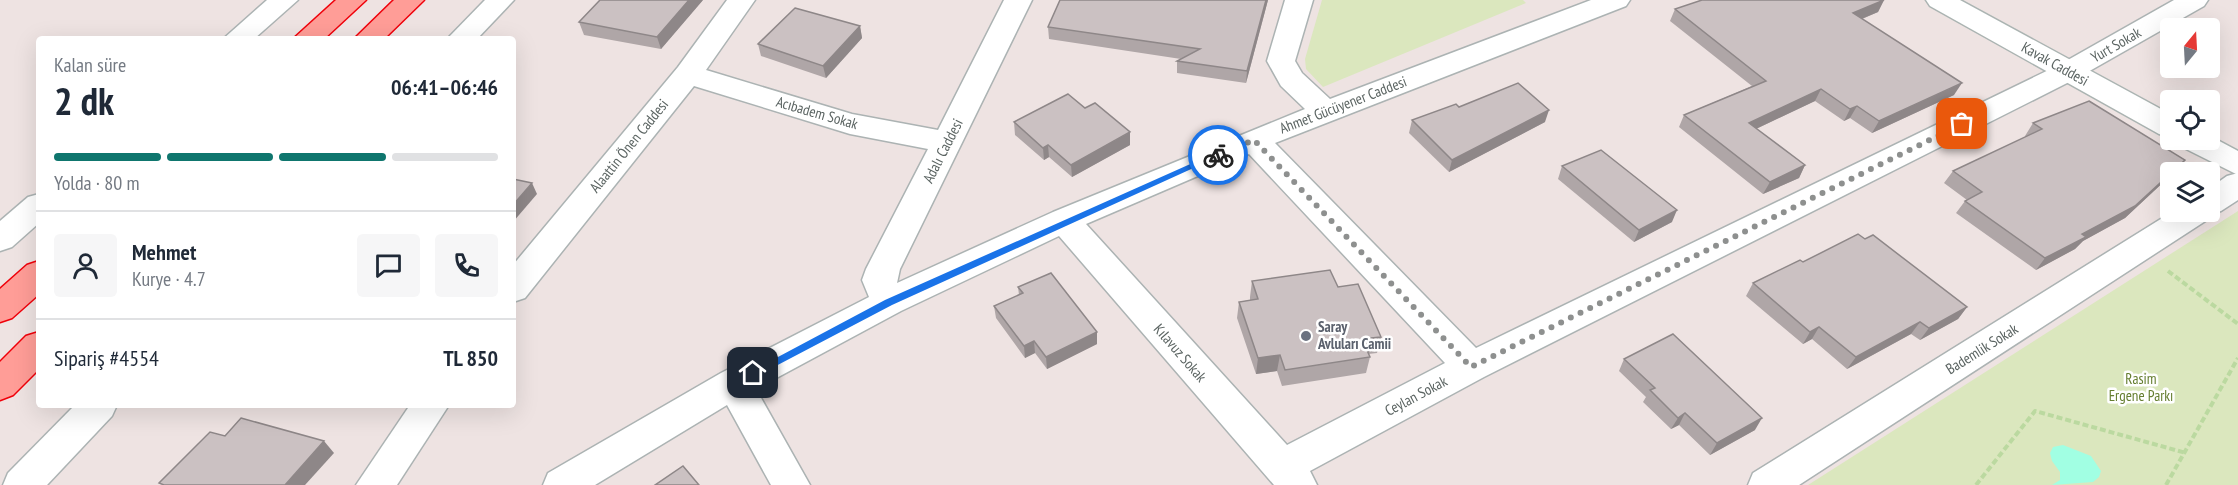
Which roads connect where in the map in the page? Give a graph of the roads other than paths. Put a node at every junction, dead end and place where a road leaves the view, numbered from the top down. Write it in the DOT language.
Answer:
graph roads {
  1 [pos="284,0"];
  2 [pos="352,0"];
  3 [pos="410,0"];
  4 [pos="500,0"];
  5 [pos="741,0"];
  6 [pos="1018,0"];
  7 [pos="1299,0"];
  8 [pos="1940,0"];
  9 [pos="2194,0"];
  10 [pos="1600,2"];
  11 [pos="241,36"];
  12 [pos="310,36"];
  13 [pos="371,36"];
  14 [pos="464,36"];
  15 [pos="2069,71"];
  16 [pos="688,74"];
  17 [pos="1326,112"];
  18 [pos="2160,121"];
  19 [pos="1254,140"];
  20 [pos="948,142"];
  21 [pos="2212,150"];
  22 [pos="2238,164"];
  23 [pos="2238,184"];
  24 [pos="2220,196"];
  25 [pos="36,209"];
  26 [pos="1064,220"];
  27 [pos="2180,222"];
  28 [pos="0,239"];
  29 [pos="36,277"];
  30 [pos="516,285"];
  31 [pos="889,302"];
  32 [pos="0,309"];
  33 [pos="36,349"];
  34 [pos="1471,367"];
  35 [pos="734,383"];
  36 [pos="0,384"];
  37 [pos="96,408"];
  38 [pos="429,408"];
  39 [pos="1289,476"];
  40 [pos="22,485"];
  41 [pos="375,485"];
  42 [pos="562,485"];
  43 [pos="791,485"];
  44 [pos="1767,485"];
  1 -- 11 [label="street"];
  2 -- 12 [label="highway"];
  3 -- 13 [label="highway"];
  4 -- 14 [label="street"];
  5 -- 16 [label="street, Alaattin Önen Caddesi"];
  6 -- 20 [label="street, Adalı Caddesi"];
  7 -- 17 [label="street"];
  8 -- 15 [label="street, Kavak Caddesi"];
  9 -- 15 [label="street, Yurt Sokak"];
  10 -- 17 [label="street, Ahmet Gücüyener Caddesi"];
  15 -- 18 [label="street, Kavak Caddesi"];
  15 -- 34 [label="street, Ceylan Sokak"];
  16 -- 20 [label="street, Acıbadem Sokak"];
  16 -- 30 [label="street, Alaattin Önen Caddesi"];
  17 -- 19 [label="street, Ahmet Gücüyener Caddesi"];
  19 -- 26 [label="street, Ahmet Gücüyener Caddesi"];
  19 -- 34 [label="street"];
  20 -- 31 [label="street, Adalı Caddesi"];
  21 -- 22 [label="street"];
  23 -- 24 [label="street"];
  25 -- 28 [label="street"];
  26 -- 31 [label="street, Ahmet Gücüyener Caddesi"];
  26 -- 39 [label="street, Kılavuz Sokak"];
  27 -- 44 [label="street, Bademlik Sokak"];
  29 -- 32 [label="highway"];
  31 -- 35 [label="street, Ahmet Gücüyener Caddesi"];
  33 -- 36 [label="highway"];
  34 -- 39 [label="street, Ceylan Sokak"];
  35 -- 42 [label="street, Ahmet Gücüyener Caddesi"];
  35 -- 43 [label="street"];
  37 -- 40 [label="street"];
  38 -- 41 [label="street"];
}
